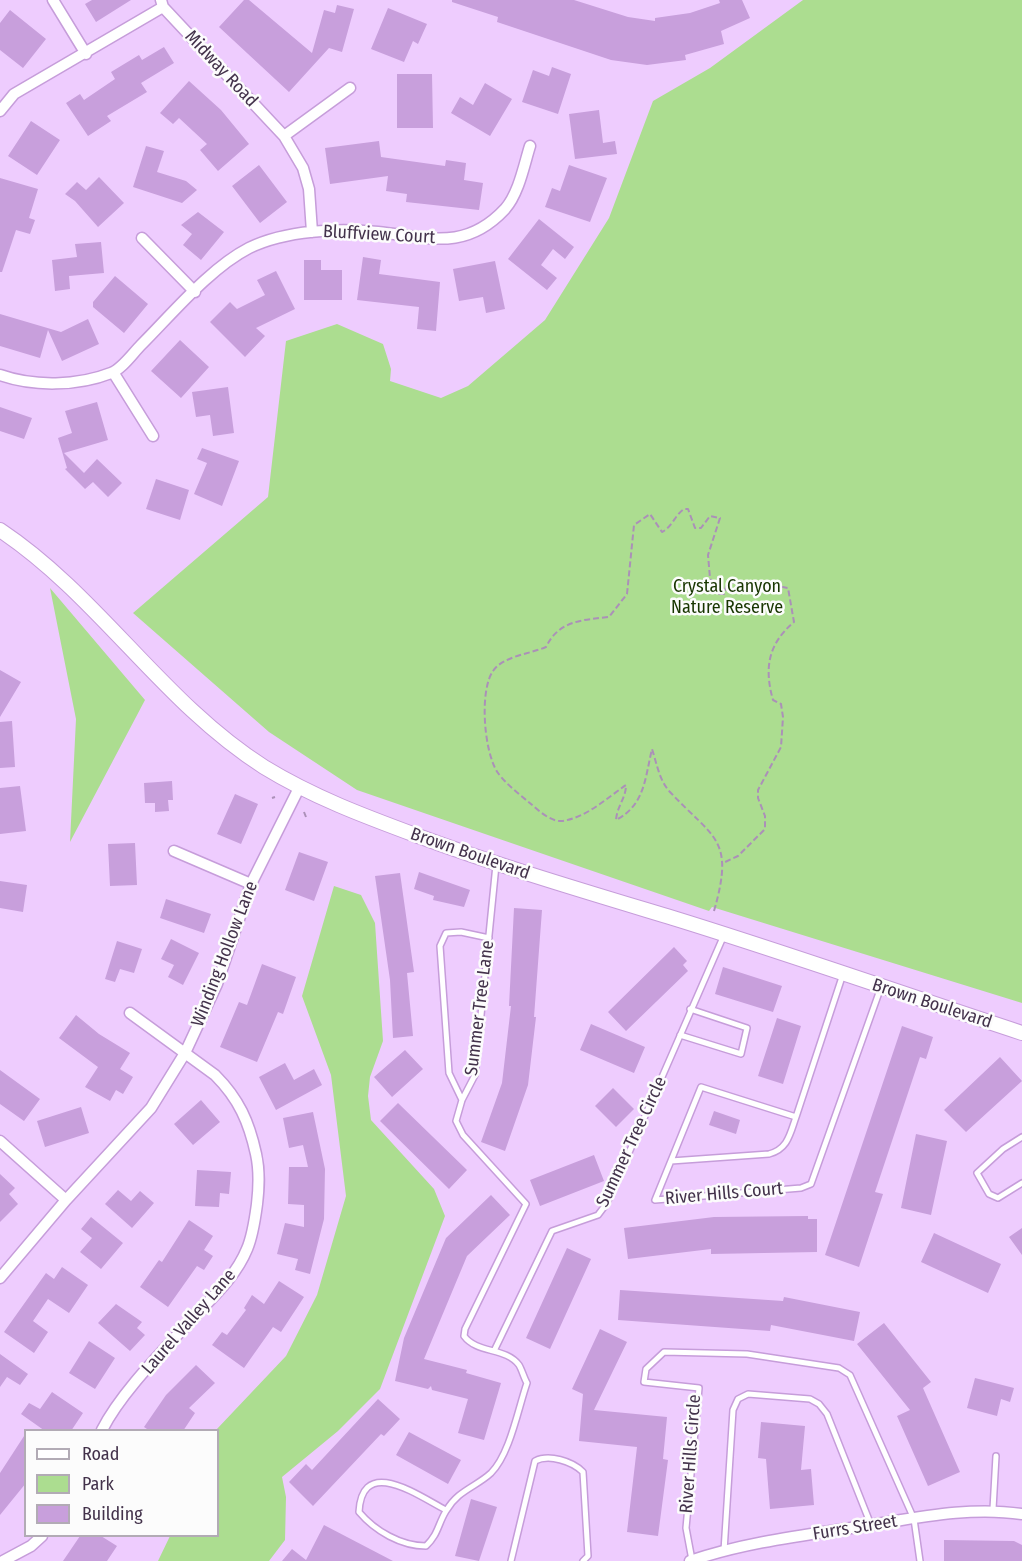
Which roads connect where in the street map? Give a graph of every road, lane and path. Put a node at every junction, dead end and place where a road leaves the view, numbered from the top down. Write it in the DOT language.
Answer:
graph roads {
  1 [pos="53,0"];
  2 [pos="162,3"];
  3 [pos="86,54"];
  4 [pos="350,87"];
  5 [pos="0,111"];
  6 [pos="284,136"];
  7 [pos="530,146"];
  8 [pos="312,232"];
  9 [pos="142,238"];
  10 [pos="195,292"];
  11 [pos="113,372"];
  12 [pos="0,375"];
  13 [pos="153,436"];
  14 [pos="0,530"];
  15 [pos="299,788"];
  16 [pos="304,812"];
  17 [pos="306,817"];
  18 [pos="174,851"];
  19 [pos="723,863"];
  20 [pos="496,865"];
  21 [pos="251,884"];
  22 [pos="714,911"];
  23 [pos="725,934"];
  24 [pos="489,938"];
  25 [pos="843,974"];
  26 [pos="881,987"];
  27 [pos="690,1009"];
  28 [pos="130,1013"];
  29 [pos="1022,1033"];
  30 [pos="680,1035"];
  31 [pos="185,1053"];
  32 [pos="462,1100"];
  33 [pos="796,1117"];
  34 [pos="1022,1137"];
  35 [pos="0,1141"];
  36 [pos="670,1161"];
  37 [pos="1022,1183"];
  38 [pos="66,1200"];
  39 [pos="0,1278"];
  40 [pos="494,1352"];
  41 [pos="103,1429"];
  42 [pos="996,1456"];
  43 [pos="993,1509"];
  44 [pos="446,1510"];
  45 [pos="1022,1514"];
  46 [pos="914,1519"];
  47 [pos="871,1525"];
  48 [pos="41,1537"];
  49 [pos="724,1551"];
  50 [pos="3,1561"];
  51 [pos="510,1561"];
  52 [pos="583,1561"];
  53 [pos="691,1561"];
  54 [pos="920,1561"];
  1 -- 3 [label="street"];
  2 -- 3 [label="street"];
  2 -- 6 [label="street, Midway Road"];
  3 -- 5 [label="street"];
  4 -- 6 [label="street"];
  6 -- 8 [label="street, Midway Road"];
  7 -- 8 [label="street, Bluffview Court"];
  8 -- 10 [label="street, Bluffview Court"];
  9 -- 10 [label="street"];
  10 -- 11 [label="street, Bluffview Court"];
  11 -- 12 [label="street"];
  11 -- 13 [label="street"];
  14 -- 15 [label="street, Brown Boulevard"];
  15 -- 20 [label="street, Brown Boulevard"];
  15 -- 21 [label="street, Winding Hollow Lane"];
  16 -- 17 [label="path"];
  18 -- 21 [label="street"];
  19 -- 19 [label="path"];
  19 -- 22 [label="path"];
  20 -- 23 [label="street, Brown Boulevard"];
  20 -- 24 [label="lane, Summer Tree Lane"];
  21 -- 31 [label="street, Winding Hollow Lane"];
  23 -- 25 [label="street, Brown Boulevard"];
  23 -- 27 [label="lane, Summer Tree Circle"];
  24 -- 32 [label="lane, Summer Tree Lane"];
  24 -- 32 [label="lane"];
  25 -- 26 [label="street, Brown Boulevard"];
  25 -- 33 [label="lane"];
  26 -- 29 [label="street, Brown Boulevard"];
  26 -- 36 [label="lane, River Hills Court"];
  27 -- 30 [label="lane, Summer Tree Circle"];
  27 -- 30 [label="lane"];
  28 -- 31 [label="street, Laurel Valley Lane"];
  30 -- 40 [label="lane, Summer Tree Circle"];
  31 -- 38 [label="street, Winding Hollow Lane"];
  31 -- 41 [label="street, Laurel Valley Lane"];
  32 -- 40 [label="lane, Summer Tree Lane"];
  33 -- 36 [label="lane"];
  33 -- 36 [label="lane, River Hills Court"];
  34 -- 37 [label="lane"];
  35 -- 38 [label="street"];
  38 -- 39 [label="street, Winding Hollow Lane"];
  40 -- 44 [label="lane, Summer Tree Lane"];
  42 -- 43 [label="lane"];
  43 -- 45 [label="street, Furrs Street"];
  43 -- 46 [label="street, Furrs Street"];
  44 -- 44 [label="lane, Summer Tree Lane"];
  46 -- 47 [label="street, Furrs Street"];
  46 -- 53 [label="lane, River Hills Circle"];
  46 -- 54 [label="lane"];
  47 -- 49 [label="street, Furrs Street"];
  47 -- 49 [label="lane"];
  48 -- 50 [label="street"];
  49 -- 53 [label="street, Furrs Street"];
  51 -- 52 [label="lane"];
}
